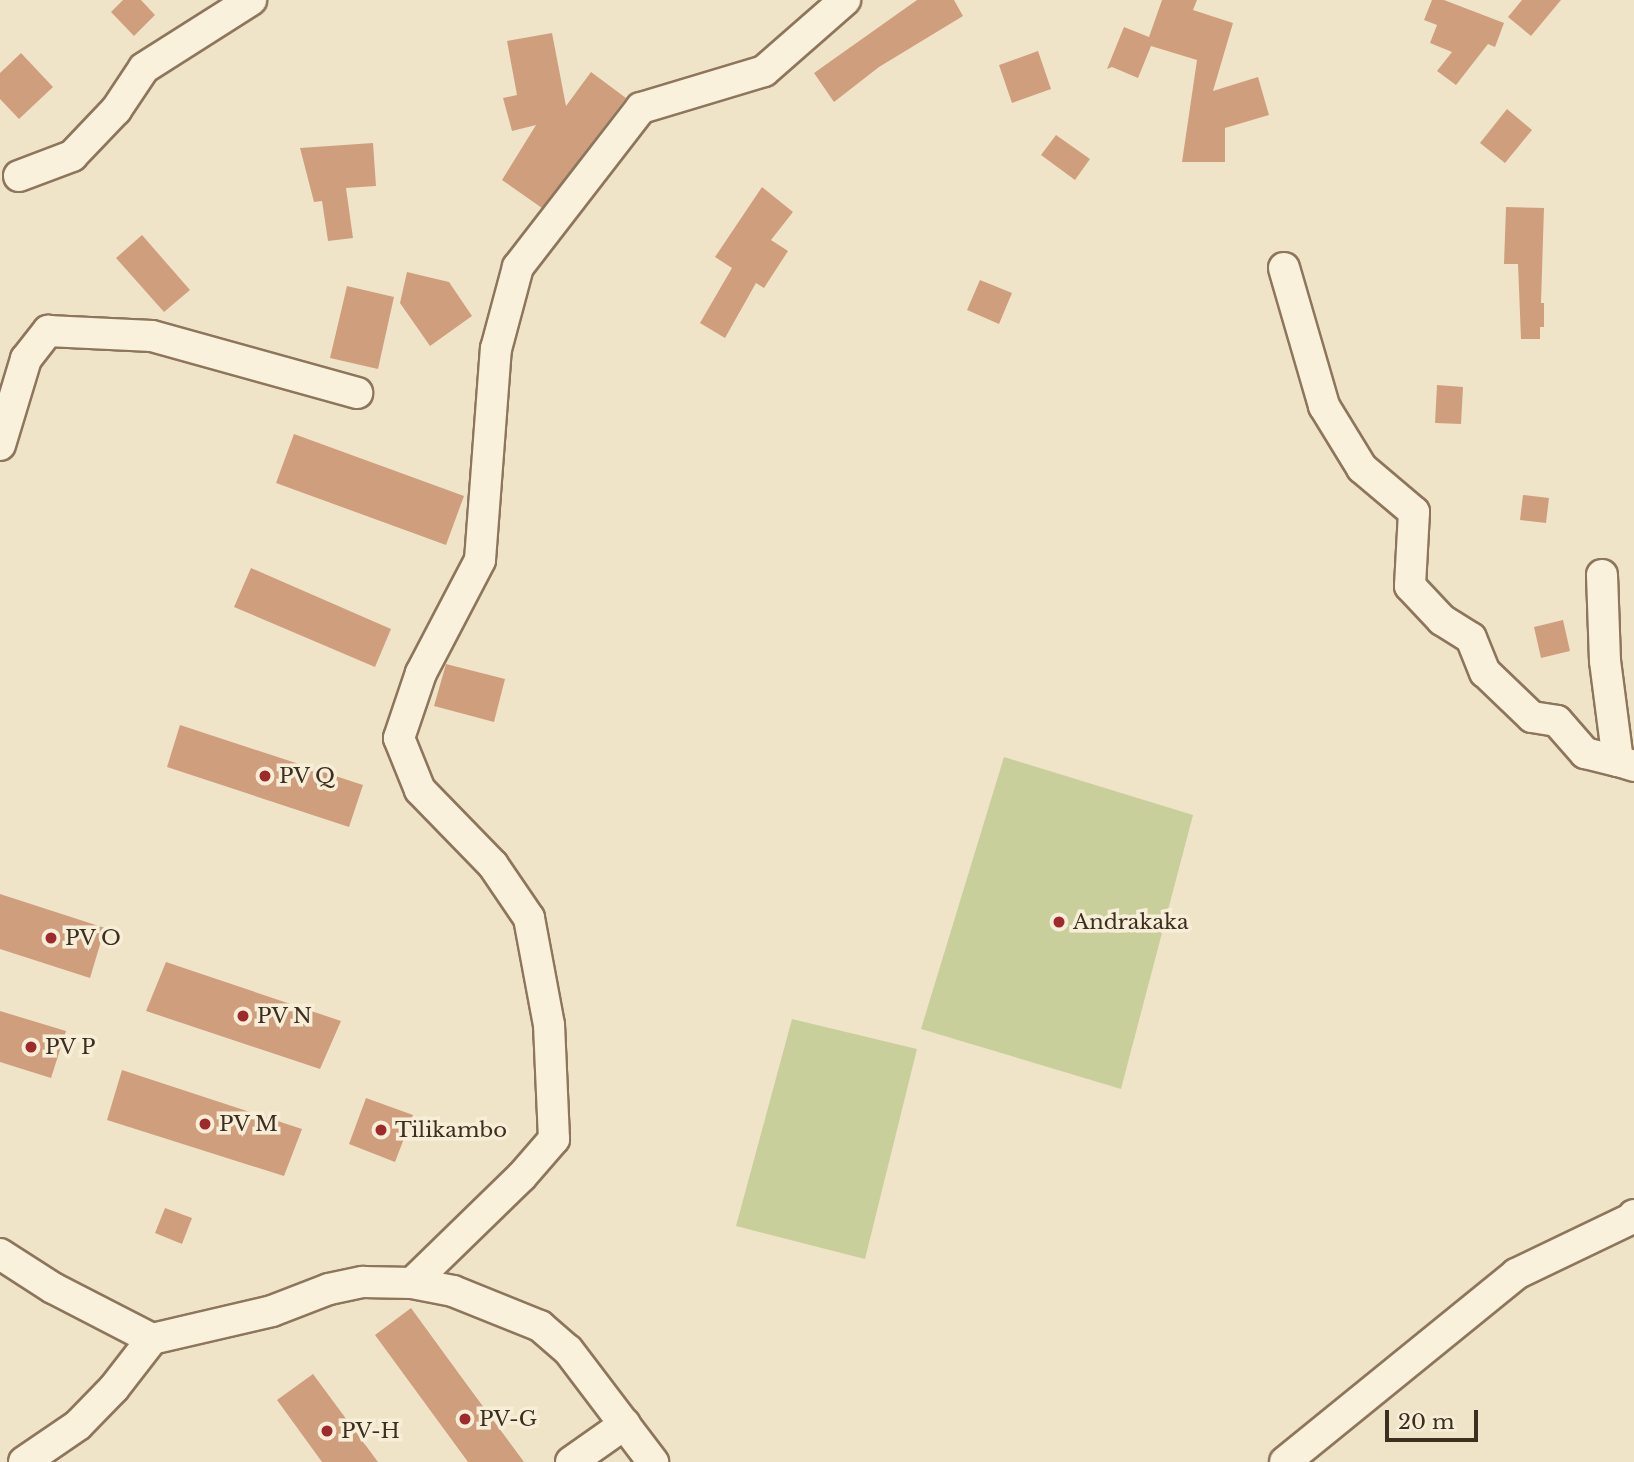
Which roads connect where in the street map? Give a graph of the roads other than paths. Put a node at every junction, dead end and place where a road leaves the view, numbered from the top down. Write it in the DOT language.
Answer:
graph roads {
  1 [pos="251,0"];
  2 [pos="845,0"];
  3 [pos="19,176"];
  4 [pos="1284,268"];
  5 [pos="357,393"];
  6 [pos="0,445"];
  7 [pos="1602,575"];
  8 [pos="1626,764"];
  9 [pos="1634,1215"];
  10 [pos="0,1254"];
  11 [pos="412,1283"];
  12 [pos="152,1339"];
  13 [pos="625,1424"];
  14 [pos="24,1462"];
  15 [pos="571,1462"];
  16 [pos="653,1462"];
  17 [pos="1285,1462"];
  1 -- 3 [label="street"];
  2 -- 11 [label="street"];
  4 -- 8 [label="street"];
  5 -- 6 [label="street"];
  7 -- 8 [label="street"];
  9 -- 17 [label="street"];
  10 -- 12 [label="street"];
  11 -- 12 [label="street"];
  11 -- 13 [label="street"];
  12 -- 14 [label="street"];
  13 -- 15 [label="street"];
  13 -- 16 [label="street"];
}
